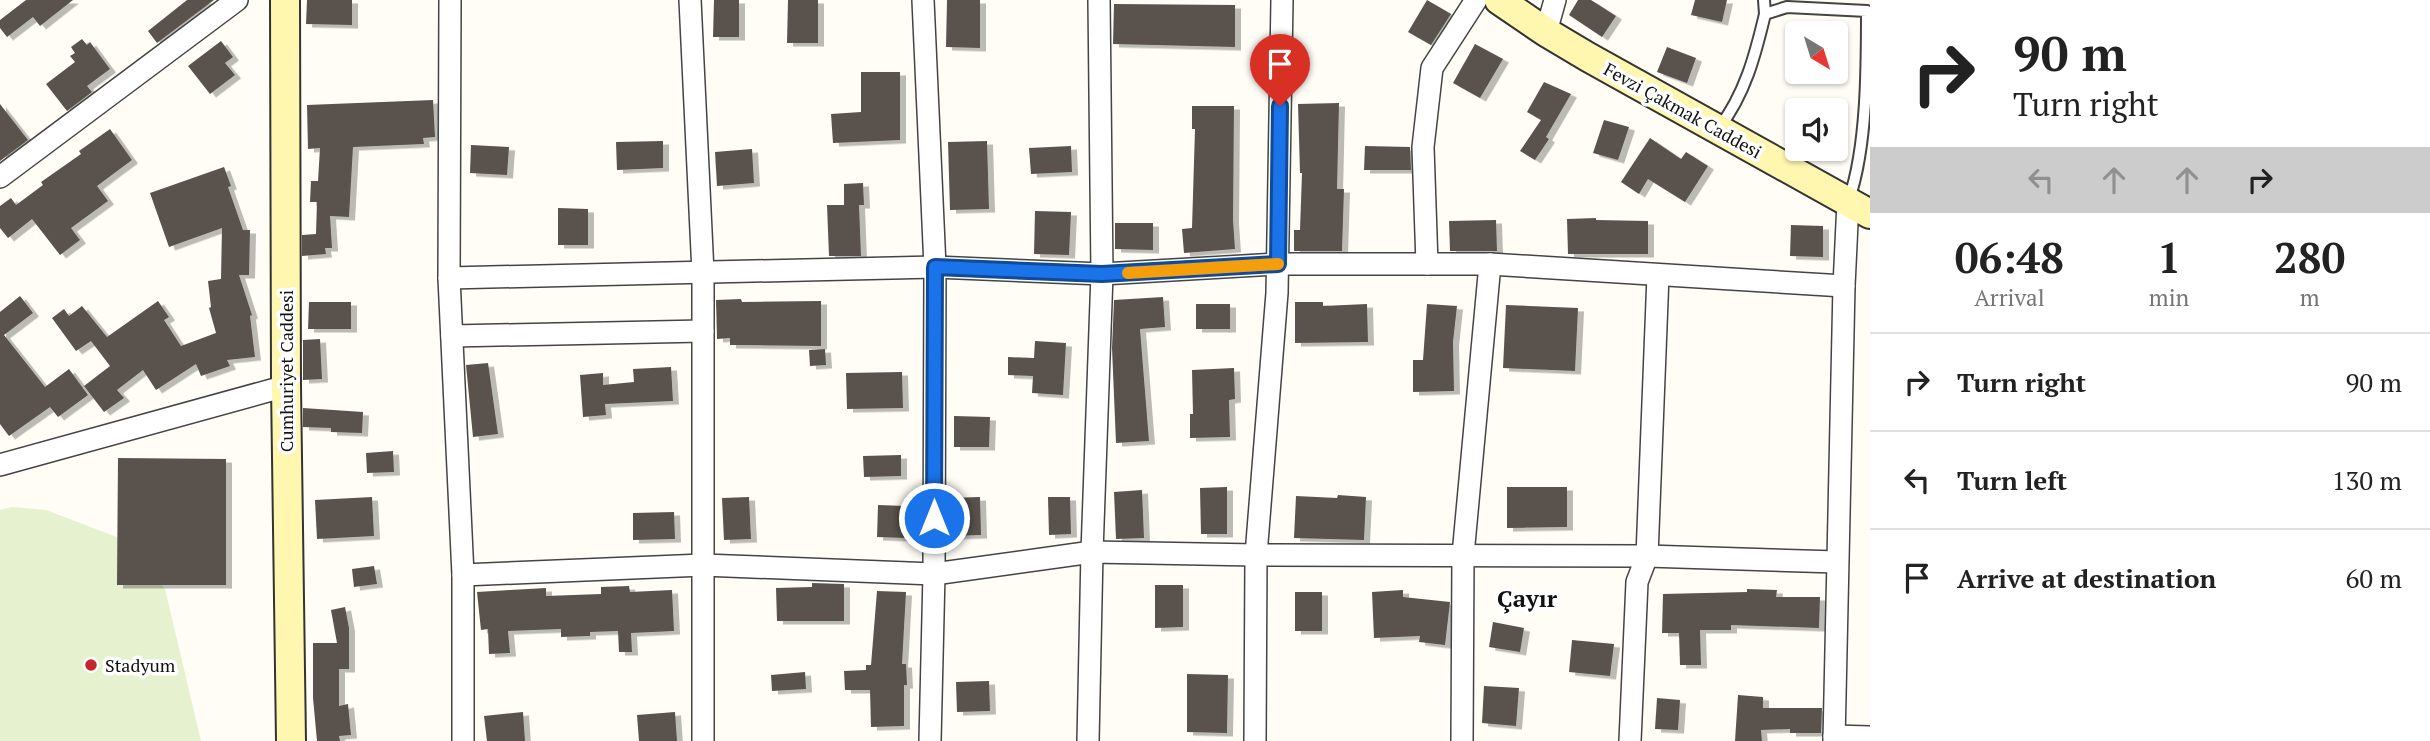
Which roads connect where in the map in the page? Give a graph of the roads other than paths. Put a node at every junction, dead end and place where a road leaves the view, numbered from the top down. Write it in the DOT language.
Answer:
graph roads {
  1 [pos="237,0"];
  2 [pos="285,0"];
  3 [pos="450,0"];
  4 [pos="690,0"];
  5 [pos="923,0"];
  6 [pos="1100,0"];
  7 [pos="1282,0"];
  8 [pos="1476,0"];
  9 [pos="1499,0"];
  10 [pos="1555,0"];
  11 [pos="1763,0"];
  12 [pos="1765,14"];
  13 [pos="1546,32"];
  14 [pos="1717,130"];
  15 [pos="0,177"];
  16 [pos="1859,208"];
  17 [pos="1278,264"];
  18 [pos="1427,264"];
  19 [pos="1490,264"];
  20 [pos="935,267"];
  21 [pos="703,273"];
  22 [pos="1102,274"];
  23 [pos="1658,275"];
  24 [pos="449,278"];
  25 [pos="1844,286"];
  26 [pos="703,331"];
  27 [pos="452,336"];
  28 [pos="286,386"];
  29 [pos="0,465"];
  30 [pos="1091,552"];
  31 [pos="1256,555"];
  32 [pos="1463,555"];
  33 [pos="1647,556"];
  34 [pos="1837,562"];
  35 [pos="703,565"];
  36 [pos="934,574"];
  37 [pos="463,575"];
  38 [pos="1870,737"];
  39 [pos="1834,738"];
  40 [pos="291,741"];
  41 [pos="463,741"];
  42 [pos="704,741"];
  43 [pos="930,741"];
  44 [pos="1088,741"];
  45 [pos="1255,741"];
  46 [pos="1462,741"];
  47 [pos="1630,741"];
  1 -- 15 [label="street"];
  2 -- 28 [label="main road, Cumhuriyet Caddesi"];
  3 -- 24 [label="street"];
  4 -- 21 [label="street"];
  5 -- 20 [label="street"];
  6 -- 22 [label="street"];
  7 -- 17 [label="street"];
  8 -- 18 [label="street"];
  9 -- 13 [label="main road, Fevzi Çakmak Caddesi"];
  10 -- 13 [label="street"];
  11 -- 12 [label="lane"];
  12 -- 14 [label="lane"];
  12 -- 16 [label="lane"];
  13 -- 14 [label="main road, Fevzi Çakmak Caddesi"];
  14 -- 16 [label="main road, Fevzi Çakmak Caddesi"];
  16 -- 25 [label="street"];
  17 -- 18 [label="street"];
  17 -- 22 [label="street"];
  17 -- 31 [label="street"];
  18 -- 19 [label="street"];
  19 -- 23 [label="street"];
  19 -- 32 [label="street"];
  20 -- 21 [label="street"];
  20 -- 22 [label="street"];
  20 -- 36 [label="street"];
  21 -- 24 [label="street"];
  21 -- 26 [label="street"];
  22 -- 30 [label="street"];
  23 -- 25 [label="street"];
  23 -- 33 [label="street"];
  24 -- 27 [label="street"];
  25 -- 34 [label="street"];
  26 -- 27 [label="street"];
  26 -- 35 [label="street"];
  27 -- 37 [label="street"];
  28 -- 29 [label="street"];
  28 -- 40 [label="main road, Cumhuriyet Caddesi"];
  30 -- 31 [label="street"];
  30 -- 36 [label="street"];
  30 -- 44 [label="street"];
  31 -- 32 [label="street"];
  31 -- 45 [label="street"];
  32 -- 33 [label="street"];
  32 -- 46 [label="street"];
  33 -- 34 [label="street"];
  33 -- 47 [label="street"];
  34 -- 39 [label="street"];
  35 -- 36 [label="street"];
  35 -- 37 [label="street"];
  35 -- 42 [label="street"];
  36 -- 43 [label="street"];
  37 -- 41 [label="street"];
  38 -- 39 [label="street"];
}
